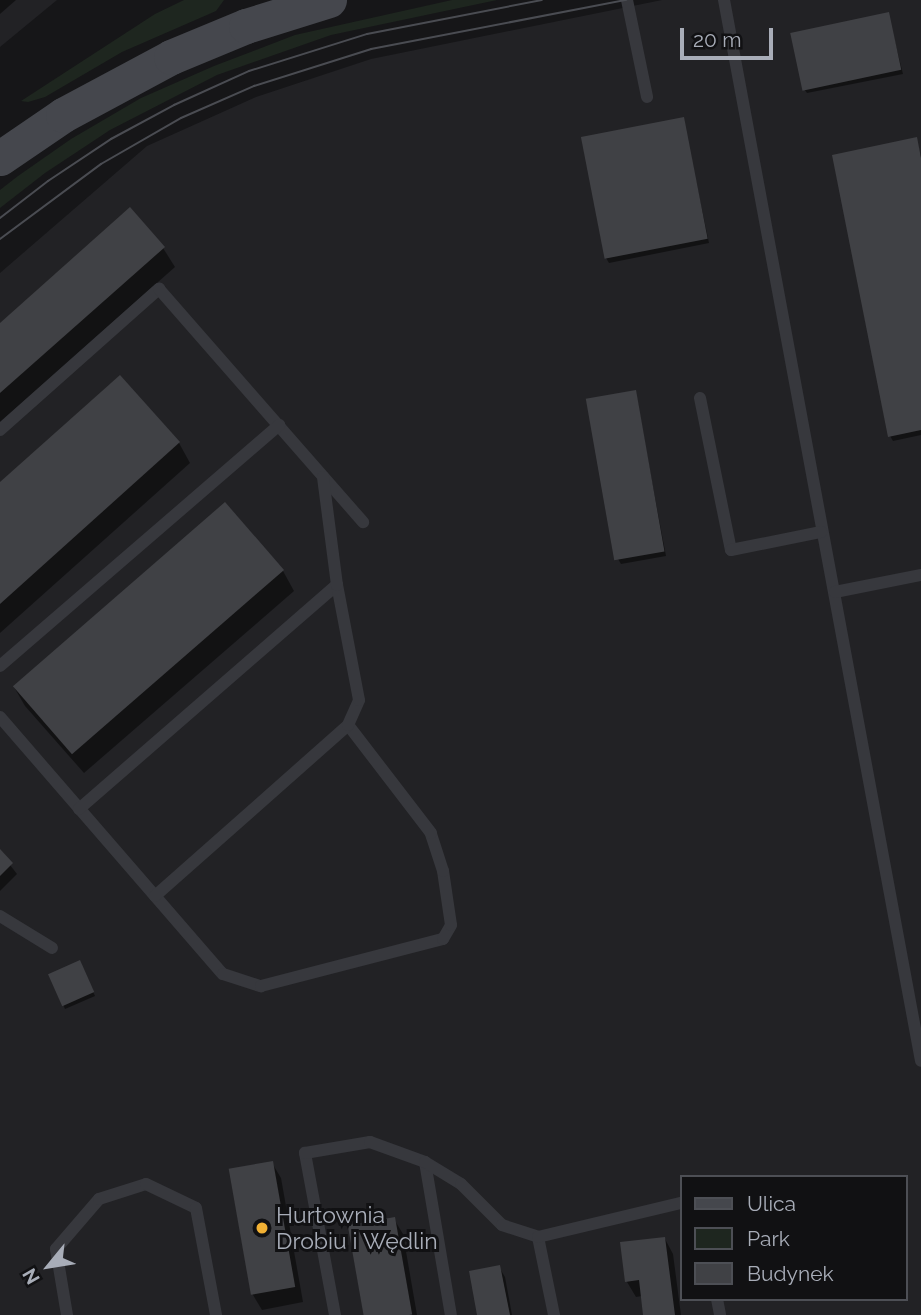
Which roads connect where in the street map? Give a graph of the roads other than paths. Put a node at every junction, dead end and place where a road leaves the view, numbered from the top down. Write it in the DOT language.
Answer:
graph roads {
  1 [pos="329,0"];
  2 [pos="627,0"];
  3 [pos="724,0"];
  4 [pos="648,97"];
  5 [pos="2,151"];
  6 [pos="700,398"];
  7 [pos="279,425"];
  8 [pos="0,430"];
  9 [pos="323,477"];
  10 [pos="363,522"];
  11 [pos="821,532"];
  12 [pos="921,575"];
  13 [pos="337,585"];
  14 [pos="835,592"];
  15 [pos="0,666"];
  16 [pos="0,717"];
  17 [pos="348,725"];
  18 [pos="79,809"];
  19 [pos="155,896"];
  20 [pos="0,916"];
  21 [pos="52,948"];
  22 [pos="921,1060"];
  23 [pos="425,1162"];
  24 [pos="680,1203"];
  25 [pos="538,1237"];
  26 [pos="67,1315"];
  27 [pos="216,1315"];
  28 [pos="335,1315"];
  29 [pos="451,1315"];
  30 [pos="554,1315"];
  1 -- 5 [label="street"];
  2 -- 4 [label="lane"];
  3 -- 11 [label="lane"];
  6 -- 11 [label="lane"];
  7 -- 8 [label="lane"];
  7 -- 9 [label="lane"];
  7 -- 15 [label="lane"];
  9 -- 10 [label="lane"];
  9 -- 13 [label="lane"];
  11 -- 14 [label="lane"];
  12 -- 14 [label="lane"];
  13 -- 17 [label="lane"];
  13 -- 18 [label="lane"];
  14 -- 22 [label="lane"];
  16 -- 18 [label="lane"];
  17 -- 19 [label="lane"];
  17 -- 19 [label="lane"];
  18 -- 19 [label="lane"];
  20 -- 21 [label="lane"];
  23 -- 25 [label="lane"];
  23 -- 28 [label="lane"];
  23 -- 29 [label="lane"];
  24 -- 25 [label="lane"];
  25 -- 30 [label="lane"];
  26 -- 27 [label="lane"];
}
